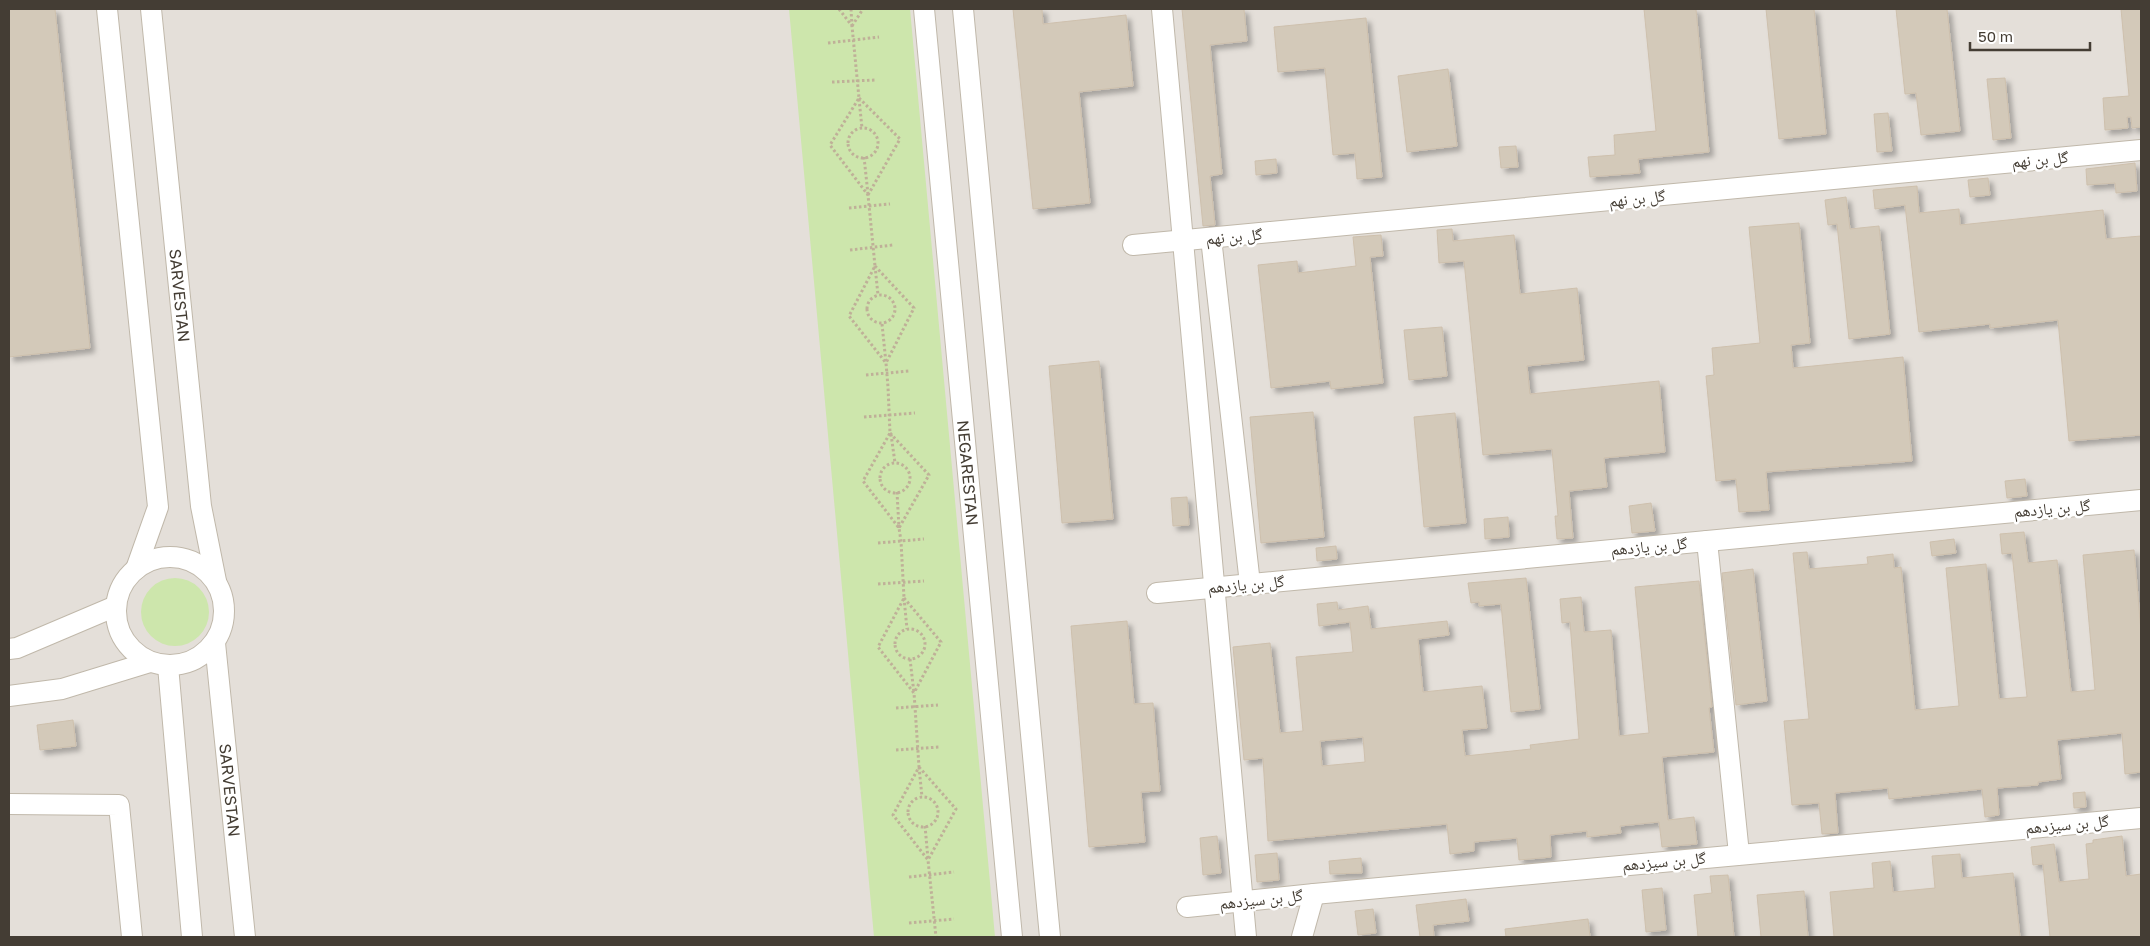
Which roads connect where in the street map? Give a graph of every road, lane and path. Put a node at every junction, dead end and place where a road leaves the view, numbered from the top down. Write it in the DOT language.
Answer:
graph roads {
  1 [pos="107,9"];
  2 [pos="151,9"];
  3 [pos="839,9"];
  4 [pos="851,9"];
  5 [pos="863,9"];
  6 [pos="924,9"];
  7 [pos="962,9"];
  8 [pos="1162,9"];
  9 [pos="852,26"];
  10 [pos="879,37"];
  11 [pos="854,40"];
  12 [pos="828,43"];
  13 [pos="875,80"];
  14 [pos="857,81"];
  15 [pos="832,82"];
  16 [pos="859,98"];
  17 [pos="862,128"];
  18 [pos="2141,150"];
  19 [pos="864,157"];
  20 [pos="868,195"];
  21 [pos="890,204"];
  22 [pos="869,206"];
  23 [pos="849,208"];
  24 [pos="1212,238"];
  25 [pos="1183,241"];
  26 [pos="1132,245"];
  27 [pos="893,246"];
  28 [pos="873,247"];
  29 [pos="850,250"];
  30 [pos="875,266"];
  31 [pos="878,295"];
  32 [pos="882,324"];
  33 [pos="886,364"];
  34 [pos="910,371"];
  35 [pos="886,373"];
  36 [pos="866,375"];
  37 [pos="915,413"];
  38 [pos="888,415"];
  39 [pos="864,416"];
  40 [pos="890,433"];
  41 [pos="896,463"];
  42 [pos="897,492"];
  43 [pos="2141,500"];
  44 [pos="899,528"];
  45 [pos="924,539"];
  46 [pos="1707,540"];
  47 [pos="901,541"];
  48 [pos="878,543"];
  49 [pos="136,569"];
  50 [pos="924,581"];
  51 [pos="216,582"];
  52 [pos="902,582"];
  53 [pos="878,584"];
  54 [pos="1250,584"];
  55 [pos="1214,587"];
  56 [pos="1157,593"];
  57 [pos="904,598"];
  58 [pos="116,606"];
  59 [pos="907,629"];
  60 [pos="215,643"];
  61 [pos="9,649"];
  62 [pos="910,659"];
  63 [pos="159,664"];
  64 [pos="914,693"];
  65 [pos="9,696"];
  66 [pos="938,705"];
  67 [pos="915,707"];
  68 [pos="896,708"];
  69 [pos="939,747"];
  70 [pos="917,749"];
  71 [pos="896,750"];
  72 [pos="919,767"];
  73 [pos="922,797"];
  74 [pos="9,804"];
  75 [pos="2141,818"];
  76 [pos="925,826"];
  77 [pos="1739,854"];
  78 [pos="928,860"];
  79 [pos="954,872"];
  80 [pos="930,875"];
  81 [pos="909,876"];
  82 [pos="1314,894"];
  83 [pos="1242,901"];
  84 [pos="1187,908"];
  85 [pos="954,919"];
  86 [pos="934,921"];
  87 [pos="909,923"];
  88 [pos="132,937"];
  89 [pos="192,937"];
  90 [pos="246,937"];
  91 [pos="936,937"];
  92 [pos="1012,937"];
  93 [pos="1050,937"];
  94 [pos="1246,937"];
  95 [pos="1302,937"];
  1 -- 49 [label="street"];
  2 -- 51 [label="street, SARVESTAN"];
  3 -- 9 [label="path"];
  4 -- 9 [label="path"];
  5 -- 9 [label="path"];
  6 -- 92 [label="street, NEGARESTAN"];
  7 -- 93 [label="street"];
  8 -- 25 [label="street"];
  9 -- 11 [label="path"];
  10 -- 11 [label="path"];
  11 -- 12 [label="path"];
  11 -- 14 [label="path"];
  13 -- 14 [label="path"];
  14 -- 15 [label="path"];
  14 -- 16 [label="path"];
  16 -- 17 [label="path"];
  16 -- 20 [label="path"];
  16 -- 20 [label="path"];
  17 -- 19 [label="path"];
  17 -- 19 [label="path"];
  18 -- 24 [label="street, گل بن نهم"];
  19 -- 20 [label="path"];
  20 -- 22 [label="path"];
  21 -- 22 [label="path"];
  22 -- 23 [label="path"];
  22 -- 28 [label="path"];
  24 -- 25 [label="street, گل بن نهم"];
  24 -- 54 [label="street"];
  25 -- 26 [label="street, گل بن نهم"];
  25 -- 55 [label="street"];
  27 -- 28 [label="path"];
  28 -- 29 [label="path"];
  28 -- 30 [label="path"];
  30 -- 31 [label="path"];
  30 -- 33 [label="path"];
  30 -- 33 [label="path"];
  31 -- 32 [label="path"];
  31 -- 32 [label="path"];
  32 -- 33 [label="path"];
  33 -- 35 [label="path"];
  34 -- 35 [label="path"];
  35 -- 36 [label="path"];
  35 -- 38 [label="path"];
  37 -- 38 [label="path"];
  38 -- 39 [label="path"];
  38 -- 40 [label="path"];
  40 -- 41 [label="path"];
  40 -- 44 [label="path"];
  40 -- 44 [label="path"];
  41 -- 42 [label="path"];
  41 -- 42 [label="path"];
  42 -- 44 [label="path"];
  43 -- 46 [label="street, گل بن یازدهم"];
  44 -- 47 [label="path"];
  45 -- 47 [label="path"];
  46 -- 54 [label="street, گل بن یازدهم"];
  46 -- 77 [label="street"];
  47 -- 48 [label="path"];
  47 -- 52 [label="path"];
  49 -- 51 [label="street"];
  49 -- 58 [label="street"];
  50 -- 52 [label="path"];
  51 -- 60 [label="street"];
  52 -- 53 [label="path"];
  52 -- 57 [label="path"];
  54 -- 55 [label="street, گل بن یازدهم"];
  55 -- 56 [label="street, گل بن یازدهم"];
  55 -- 83 [label="street"];
  57 -- 59 [label="path"];
  57 -- 64 [label="path"];
  57 -- 64 [label="path"];
  58 -- 61 [label="street"];
  58 -- 63 [label="street"];
  59 -- 62 [label="path"];
  59 -- 62 [label="path"];
  60 -- 63 [label="street"];
  60 -- 90 [label="street, SARVESTAN"];
  62 -- 64 [label="path"];
  63 -- 65 [label="street"];
  63 -- 89 [label="street"];
  64 -- 67 [label="path"];
  66 -- 67 [label="path"];
  67 -- 68 [label="path"];
  67 -- 70 [label="path"];
  69 -- 70 [label="path"];
  70 -- 71 [label="path"];
  70 -- 72 [label="path"];
  72 -- 73 [label="path"];
  72 -- 78 [label="path"];
  72 -- 78 [label="path"];
  73 -- 76 [label="path"];
  73 -- 76 [label="path"];
  74 -- 88 [label="street"];
  75 -- 77 [label="street, گل بن سیزدهم"];
  76 -- 78 [label="path"];
  77 -- 82 [label="street, گل بن سیزدهم"];
  78 -- 80 [label="path"];
  79 -- 80 [label="path"];
  80 -- 81 [label="path"];
  80 -- 86 [label="path"];
  82 -- 83 [label="street, گل بن سیزدهم"];
  82 -- 95 [label="street"];
  83 -- 84 [label="street, گل بن سیزدهم"];
  83 -- 94 [label="street"];
  85 -- 86 [label="path"];
  86 -- 87 [label="path"];
  86 -- 91 [label="path"];
}
